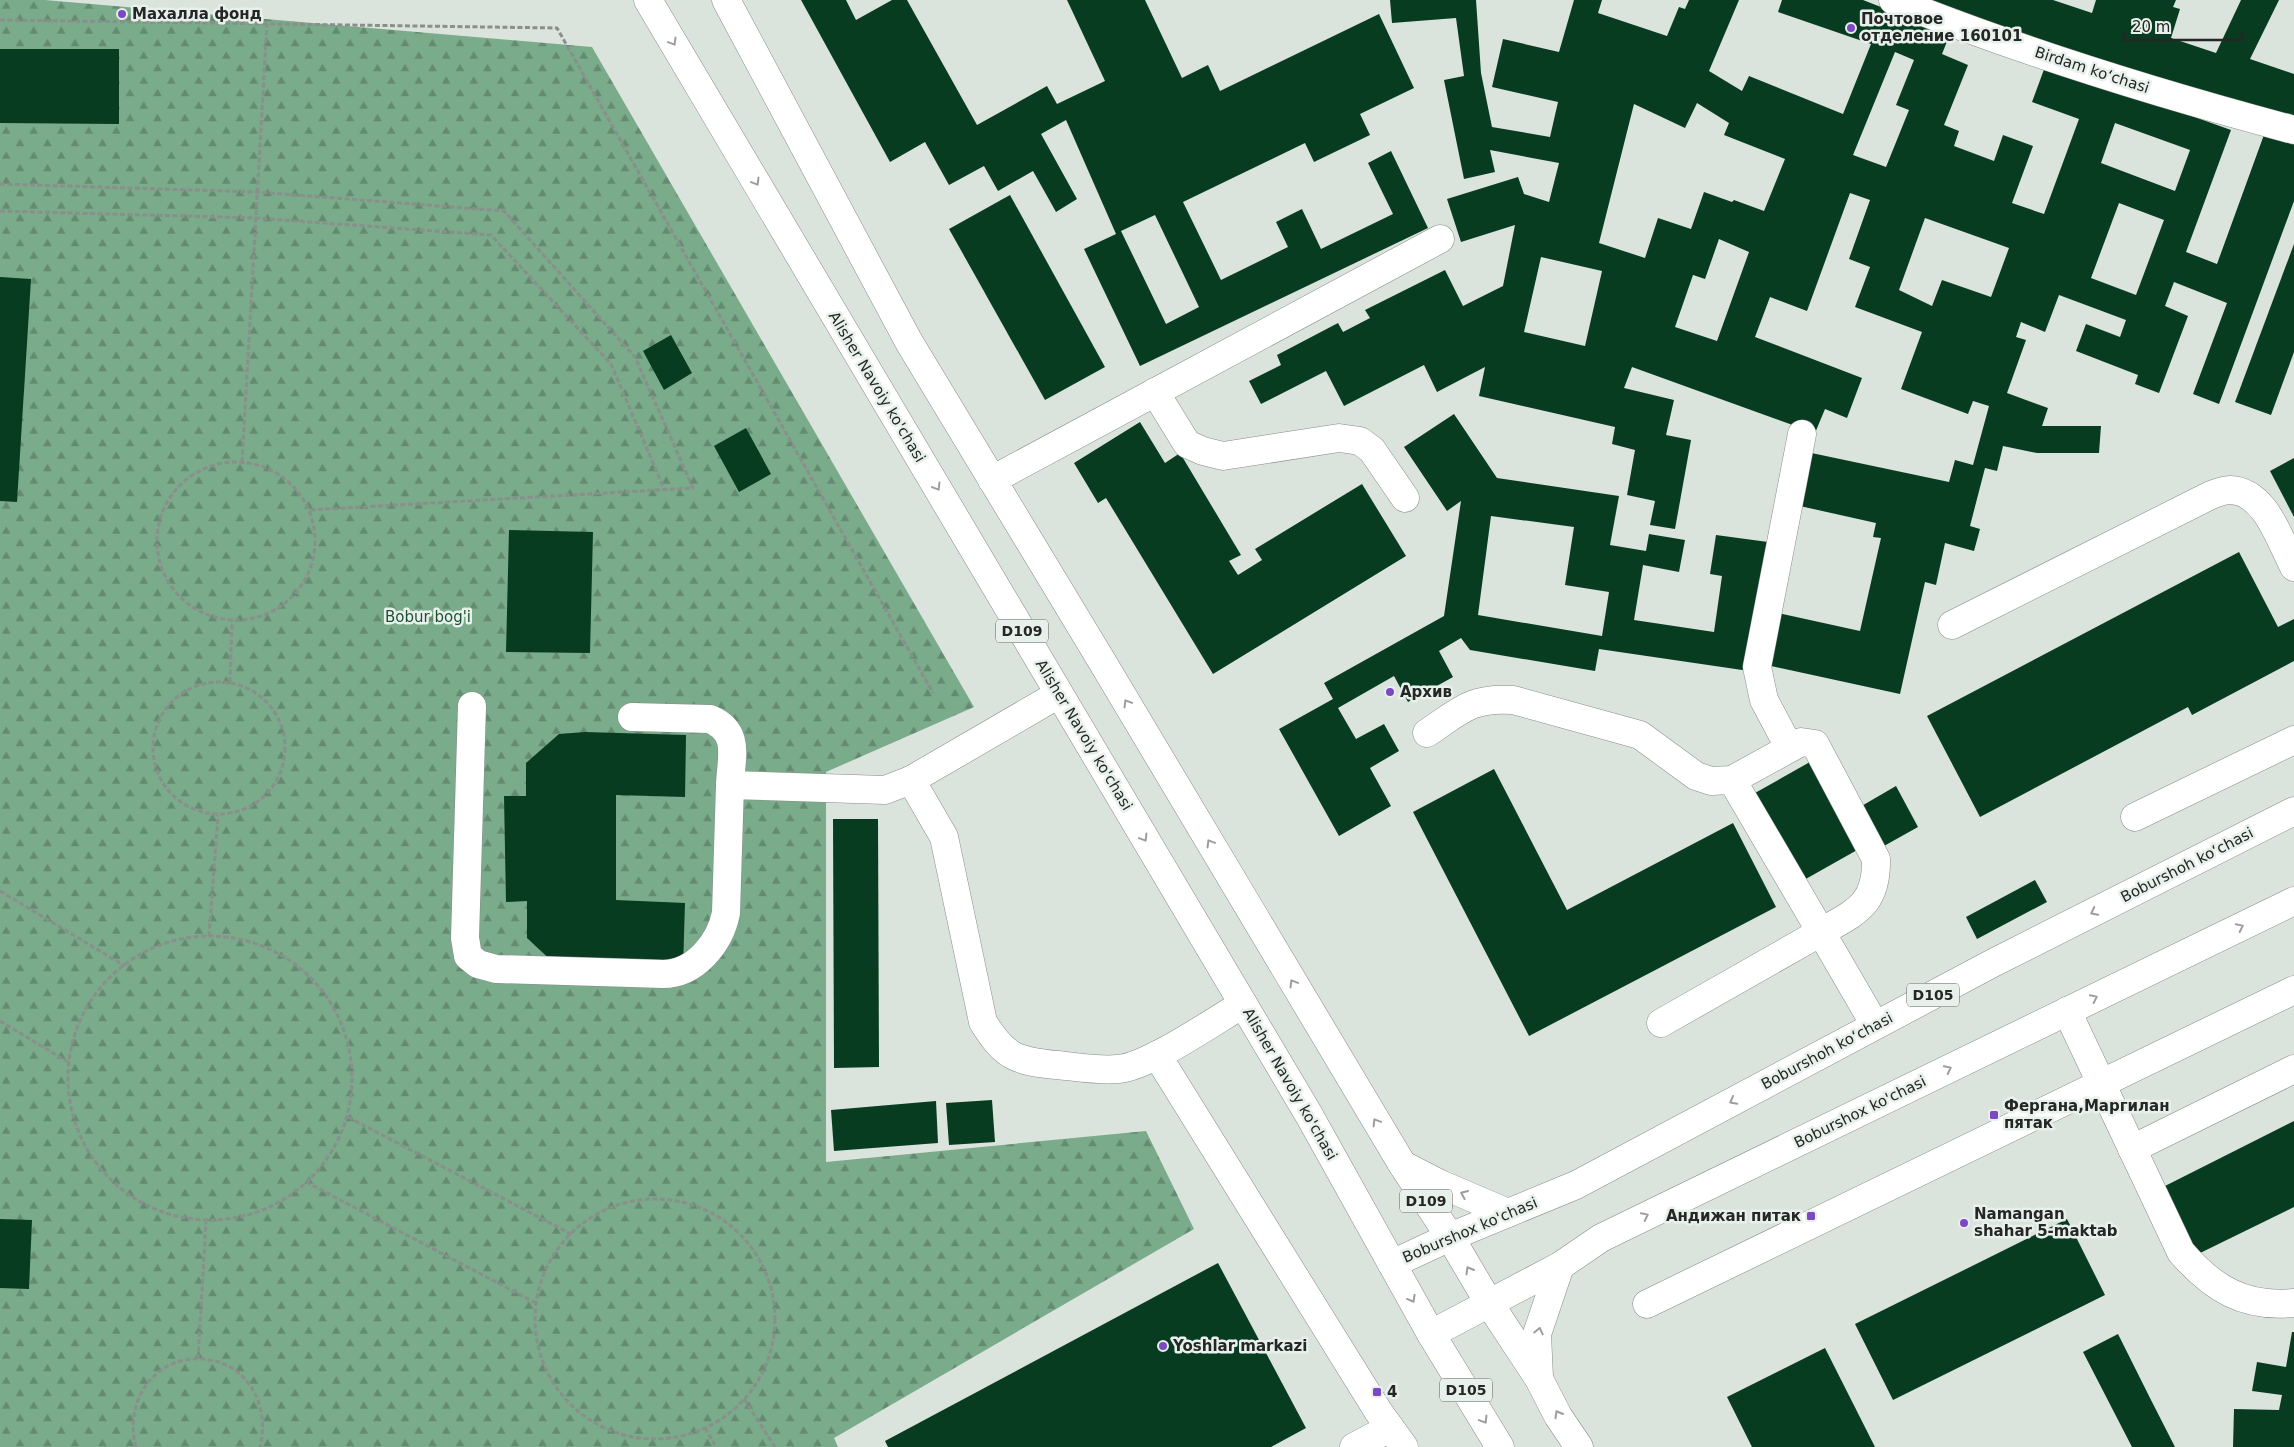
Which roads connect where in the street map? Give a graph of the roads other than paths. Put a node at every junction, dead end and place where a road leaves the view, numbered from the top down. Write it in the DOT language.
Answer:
graph roads {
  1 [pos="648,0"];
  2 [pos="726,0"];
  3 [pos="1893,0"];
  4 [pos="2294,130"];
  5 [pos="1440,239"];
  6 [pos="1155,392"];
  7 [pos="1802,434"];
  8 [pos="992,480"];
  9 [pos="1405,498"];
  10 [pos="2294,567"];
  11 [pos="1952,625"];
  12 [pos="1059,694"];
  13 [pos="472,706"];
  14 [pos="632,717"];
  15 [pos="1427,733"];
  16 [pos="2294,740"];
  17 [pos="1789,747"];
  18 [pos="911,780"];
  19 [pos="1732,780"];
  20 [pos="730,786"];
  21 [pos="2294,811"];
  22 [pos="2135,817"];
  23 [pos="2294,901"];
  24 [pos="1821,932"];
  25 [pos="2294,990"];
  26 [pos="1243,1004"];
  27 [pos="2067,1012"];
  28 [pos="1661,1023"];
  29 [pos="1875,1025"];
  30 [pos="1157,1054"];
  31 [pos="2294,1069"];
  32 [pos="2101,1085"];
  33 [pos="2132,1149"];
  34 [pos="1402,1164"];
  35 [pos="1576,1185"];
  36 [pos="1508,1213"];
  37 [pos="1450,1237"];
  38 [pos="1392,1264"];
  39 [pos="1560,1266"];
  40 [pos="1489,1303"];
  41 [pos="2294,1303"];
  42 [pos="1647,1304"];
  43 [pos="1431,1334"];
  44 [pos="1539,1379"];
  45 [pos="1397,1437"];
  46 [pos="1354,1447"];
  47 [pos="1500,1447"];
  48 [pos="1579,1447"];
  1 -- 12 [label="main road, Alisher Navoiy ko'chasi / D109, one-way"];
  2 -- 8 [label="main road, D109"];
  3 -- 4 [label="main road, Birdam koʻchasi"];
  5 -- 6 [label="main road"];
  6 -- 8 [label="main road"];
  6 -- 9 [label="main road"];
  7 -- 17 [label="main road"];
  34 -- 8 [label="main road, D109, one-way"];
  10 -- 11 [label="main road"];
  12 -- 18 [label="main road"];
  12 -- 26 [label="main road, Alisher Navoiy ko'chasi / D109, one-way"];
  13 -- 20 [label="main road"];
  14 -- 20 [label="main road"];
  15 -- 19 [label="main road"];
  16 -- 22 [label="main road"];
  17 -- 19 [label="main road"];
  17 -- 24 [label="main road"];
  18 -- 20 [label="main road"];
  18 -- 30 [label="main road"];
  19 -- 24 [label="main road"];
  21 -- 29 [label="main road, Boburshoh koʻchasi / D105, one-way"];
  27 -- 23 [label="main road, Boburshox ko'chasi, one-way"];
  24 -- 28 [label="main road"];
  24 -- 29 [label="main road"];
  25 -- 32 [label="main road"];
  26 -- 30 [label="main road"];
  26 -- 38 [label="main road, Alisher Navoiy ko'chasi / D109"];
  27 -- 32 [label="main road"];
  39 -- 27 [label="main road, Boburshox ko'chasi, one-way"];
  29 -- 35 [label="main road, Boburshoh koʻchasi / D105, one-way"];
  30 -- 45 [label="main road"];
  31 -- 33 [label="main road"];
  32 -- 33 [label="main road"];
  32 -- 42 [label="main road"];
  33 -- 41 [label="main road"];
  36 -- 34 [label="main road, one-way"];
  34 -- 37 [label="main road, D109"];
  35 -- 36 [label="main road, Boburshox ko'chasi / D105"];
  36 -- 37 [label="main road, Boburshox ko'chasi / D105"];
  37 -- 38 [label="main road, Boburshox ko'chasi / D105"];
  40 -- 37 [label="main road, one-way"];
  38 -- 43 [label="main road, Alisher Navoiy ko'chasi / D105, one-way"];
  39 -- 40 [label="main road, Boburshox ko'chasi"];
  44 -- 39 [label="main road, one-way"];
  40 -- 43 [label="main road, Boburshox ko'chasi"];
  40 -- 44 [label="main road"];
  43 -- 47 [label="main road, Alisher Navoiy ko'chasi / D105, one-way"];
  48 -- 44 [label="main road, one-way"];
  45 -- 46 [label="main road"];
}
